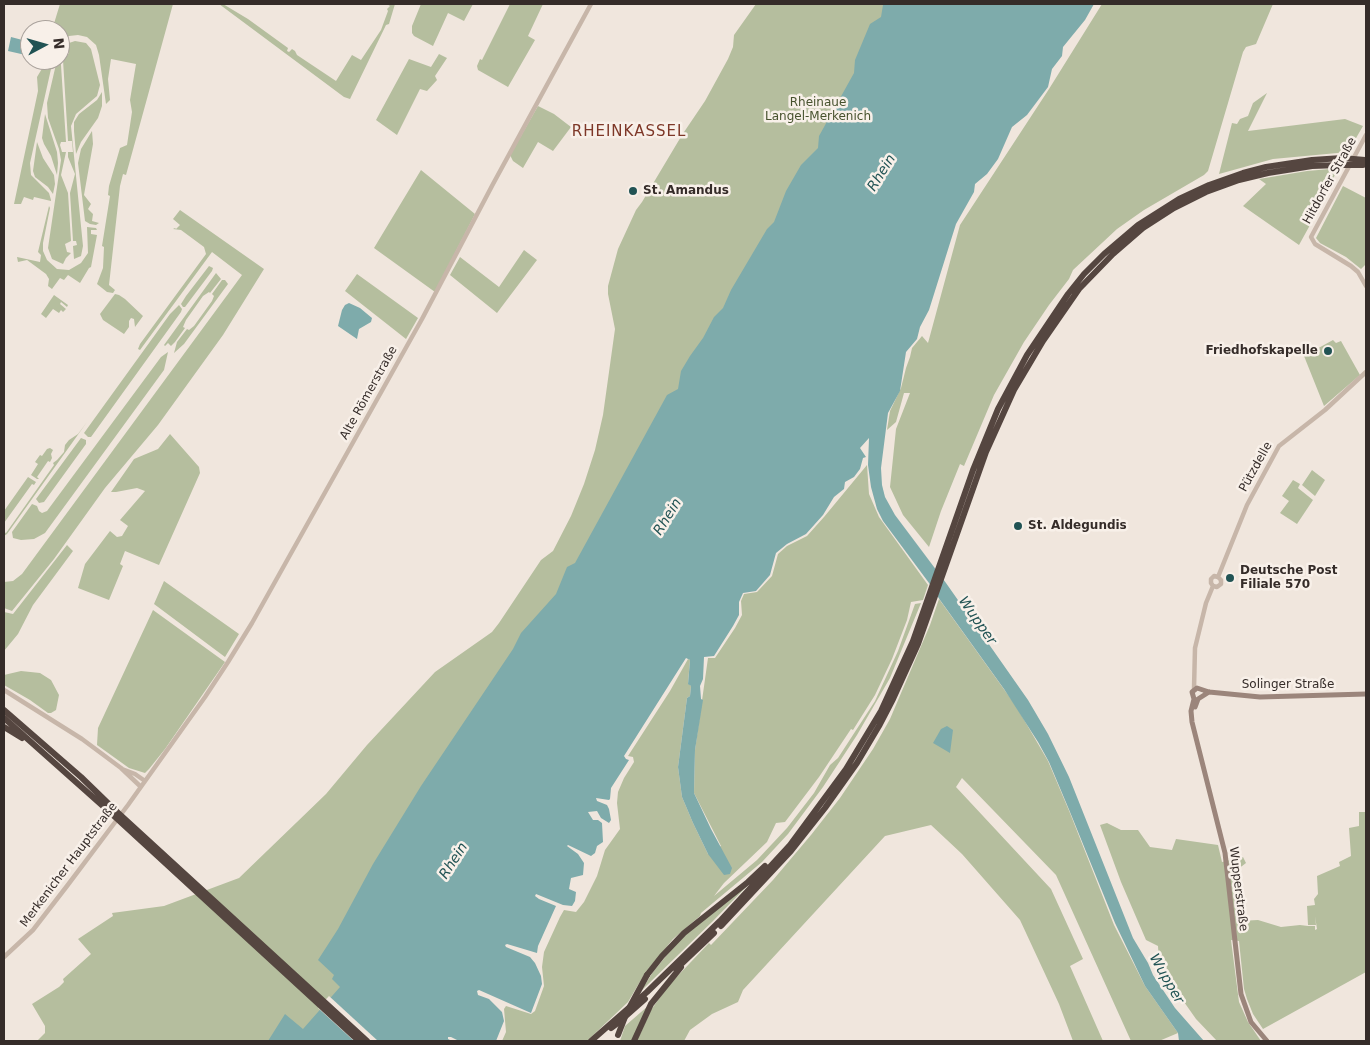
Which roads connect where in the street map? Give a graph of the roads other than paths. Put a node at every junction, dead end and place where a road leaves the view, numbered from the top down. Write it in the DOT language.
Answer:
graph roads {
  1 [pos="591,4"];
  2 [pos="1366,135"];
  3 [pos="1365,162"];
  4 [pos="1366,286"];
  5 [pos="1366,372"];
  6 [pos="1213,586"];
  7 [pos="923,622"];
  8 [pos="4,690"];
  9 [pos="1198,694"];
  10 [pos="1366,694"];
  11 [pos="4,710"];
  12 [pos="4,718"];
  13 [pos="4,727"];
  14 [pos="43,751"];
  15 [pos="121,768"];
  16 [pos="144,781"];
  17 [pos="140,786"];
  18 [pos="114,813"];
  19 [pos="807,821"];
  20 [pos="4,957"];
  21 [pos="686,960"];
  22 [pos="617,1038"];
  23 [pos="359,1041"];
  24 [pos="367,1041"];
  25 [pos="592,1041"];
  26 [pos="634,1041"];
  27 [pos="1267,1041"];
  1 -- 16 [label="street, Alte Römerstraße"];
  2 -- 4 [label="street, Hitdorfer Straße"];
  3 -- 7 [label="highway, bridge"];
  5 -- 6 [label="street, Pützdelle"];
  6 -- 9 [label="street, Wupperstraße"];
  7 -- 19 [label="highway"];
  7 -- 21 [label="highway"];
  8 -- 15 [label="street"];
  9 -- 10 [label="main road, Solinger Straße"];
  9 -- 27 [label="main road, Wupperstraße"];
  11 -- 18 [label="highway"];
  12 -- 14 [label="highway"];
  13 -- 14 [label="highway"];
  14 -- 18 [label="highway"];
  15 -- 16 [label="street"];
  15 -- 17 [label="street"];
  16 -- 17 [label="street, Merkenicher Hauptstraße"];
  17 -- 20 [label="street, Merkenicher Hauptstraße"];
  18 -- 23 [label="highway, bridge"];
  18 -- 24 [label="highway, bridge"];
  19 -- 22 [label="highway, bridge"];
  19 -- 25 [label="highway"];
  21 -- 25 [label="highway"];
  21 -- 26 [label="highway"];
}
